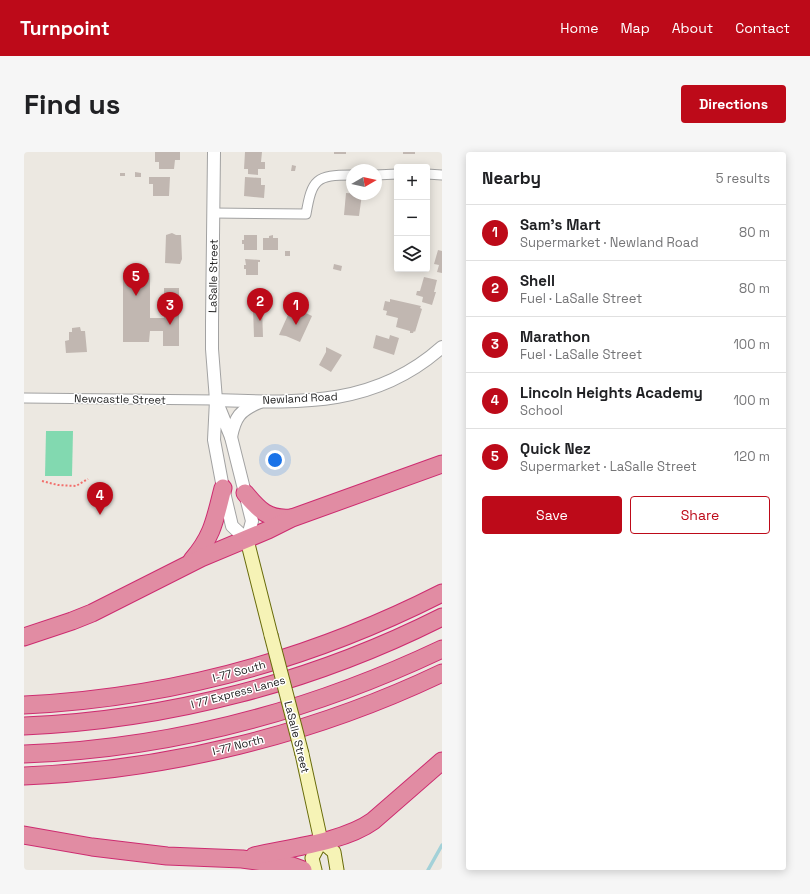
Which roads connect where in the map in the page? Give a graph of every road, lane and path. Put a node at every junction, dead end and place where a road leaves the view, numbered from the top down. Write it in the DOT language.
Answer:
graph roads {
  1 [pos="214,152"];
  2 [pos="394,174"];
  3 [pos="430,174"];
  4 [pos="346,175"];
  5 [pos="382,175"];
  6 [pos="442,175"];
  7 [pos="213,213"];
  8 [pos="442,347"];
  9 [pos="24,398"];
  10 [pos="216,400"];
  11 [pos="263,401"];
  12 [pos="231,437"];
  13 [pos="442,464"];
  14 [pos="88,479"];
  15 [pos="42,481"];
  16 [pos="223,488"];
  17 [pos="245,493"];
  18 [pos="292,518"];
  19 [pos="247,540"];
  20 [pos="189,563"];
  21 [pos="442,593"];
  22 [pos="442,617"];
  23 [pos="24,637"];
  24 [pos="442,649"];
  25 [pos="442,673"];
  26 [pos="24,705"];
  27 [pos="24,726"];
  28 [pos="24,754"];
  29 [pos="442,761"];
  30 [pos="24,776"];
  31 [pos="24,835"];
  32 [pos="321,841"];
  33 [pos="242,859"];
  34 [pos="303,870"];
  35 [pos="315,870"];
  36 [pos="337,870"];
  1 -- 7 [label="street, LaSalle Street"];
  2 -- 5 [label="street"];
  3 -- 6 [label="street"];
  4 -- 7 [label="street"];
  7 -- 10 [label="street, LaSalle Street"];
  8 -- 11 [label="street, Newland Road"];
  9 -- 10 [label="street, Newcastle Street"];
  10 -- 11 [label="street, Newland Road"];
  10 -- 12 [label="street, LaSalle Street"];
  10 -- 16 [label="street, LaSalle Street"];
  11 -- 12 [label="street"];
  12 -- 17 [label="street, LaSalle Street"];
  13 -- 18 [label="highway"];
  14 -- 15 [label="path"];
  16 -- 19 [label="street, LaSalle Street"];
  16 -- 20 [label="highway"];
  17 -- 18 [label="highway"];
  17 -- 19 [label="street, LaSalle Street"];
  18 -- 19 [label="highway"];
  19 -- 20 [label="highway"];
  19 -- 32 [label="main road, LaSalle Street, bridge"];
  20 -- 23 [label="highway"];
  21 -- 26 [label="highway, I-77 South"];
  22 -- 27 [label="highway, I 77 Express Lanes"];
  24 -- 28 [label="highway"];
  25 -- 30 [label="highway, I-77 North"];
  29 -- 32 [label="highway"];
  31 -- 33 [label="highway"];
  32 -- 33 [label="highway"];
  32 -- 35 [label="main road"];
  32 -- 36 [label="main road"];
  33 -- 34 [label="highway"];
}
